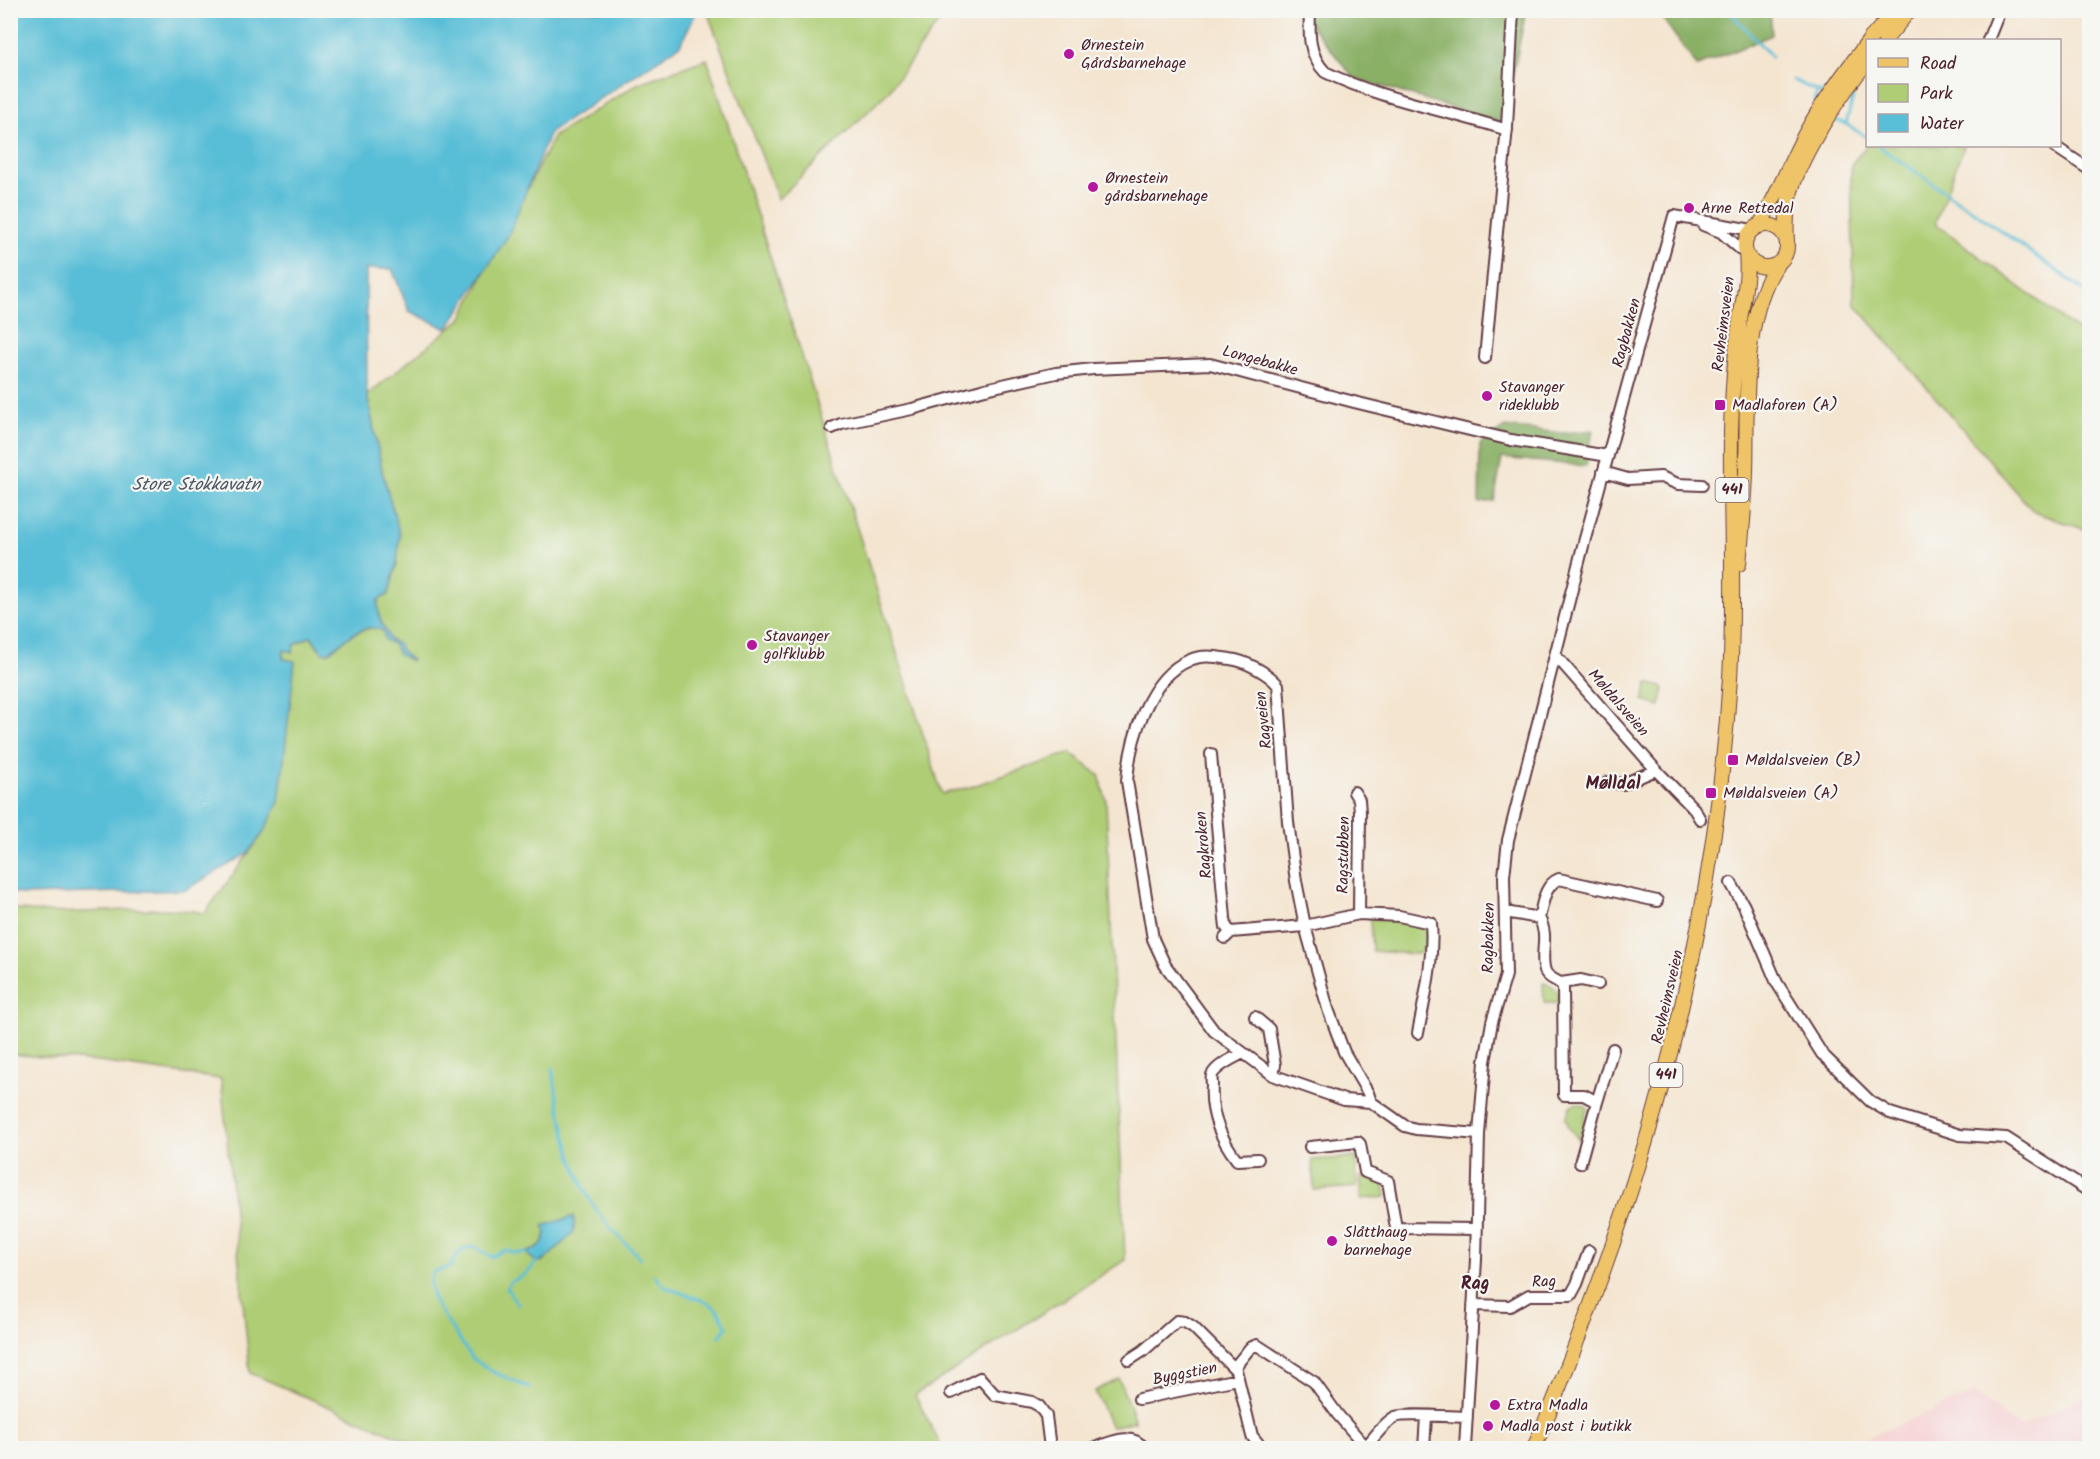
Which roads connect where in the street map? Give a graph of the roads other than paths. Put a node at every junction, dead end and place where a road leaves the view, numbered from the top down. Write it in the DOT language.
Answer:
graph roads {
  1 [pos="1310,10"];
  2 [pos="1513,10"];
  3 [pos="1896,10"];
  4 [pos="1911,10"];
  5 [pos="2000,10"];
  6 [pos="1886,34"];
  7 [pos="1988,39"];
  8 [pos="1866,44"];
  9 [pos="1866,64"];
  10 [pos="1507,130"];
  11 [pos="2056,147"];
  12 [pos="1802,153"];
  13 [pos="2090,170"];
  14 [pos="1689,219"];
  15 [pos="1756,228"];
  16 [pos="1787,242"];
  17 [pos="1746,254"];
  18 [pos="1778,263"];
  19 [pos="1485,358"];
  20 [pos="832,428"];
  21 [pos="1608,456"];
  22 [pos="1604,472"];
  23 [pos="1702,485"];
  24 [pos="1733,614"];
  25 [pos="1556,656"];
  26 [pos="1211,754"];
  27 [pos="1656,770"];
  28 [pos="1608,782"];
  29 [pos="1354,792"];
  30 [pos="1700,819"];
  31 [pos="1731,883"];
  32 [pos="1657,901"];
  33 [pos="1505,912"];
  34 [pos="1359,914"];
  35 [pos="1539,918"];
  36 [pos="1305,926"];
  37 [pos="1562,983"];
  38 [pos="1598,984"];
  39 [pos="1255,1017"];
  40 [pos="1418,1033"];
  41 [pos="1613,1049"];
  42 [pos="1243,1053"];
  43 [pos="1273,1075"];
  44 [pos="1371,1102"];
  45 [pos="1597,1102"];
  46 [pos="1479,1134"];
  47 [pos="1310,1147"];
  48 [pos="1258,1159"];
  49 [pos="1580,1163"];
  50 [pos="2090,1192"];
  51 [pos="1476,1229"];
  52 [pos="1589,1251"];
  53 [pos="1473,1305"];
  54 [pos="1129,1360"];
  55 [pos="1236,1373"];
  56 [pos="951,1393"];
  57 [pos="1139,1400"];
  58 [pos="1552,1407"];
  59 [pos="1426,1417"];
  60 [pos="1467,1417"];
  61 [pos="1256,1447"];
  62 [pos="1050,1448"];
  63 [pos="1365,1448"];
  64 [pos="1094,1449"];
  65 [pos="1144,1449"];
  66 [pos="1424,1449"];
  67 [pos="1465,1449"];
  68 [pos="1534,1449"];
  69 [pos="1540,1449"];
  1 -- 10 [label="street"];
  2 -- 10 [label="street"];
  3 -- 6 [label="main road, 441"];
  4 -- 6 [label="main road, 441"];
  5 -- 7 [label="street"];
  8 -- 12 [label="main road, 441"];
  9 -- 12 [label="main road, 441"];
  10 -- 19 [label="street"];
  11 -- 13 [label="street"];
  12 -- 15 [label="main road, 441"];
  12 -- 16 [label="main road, 441"];
  14 -- 15 [label="street"];
  14 -- 17 [label="street"];
  14 -- 21 [label="street, Ragbakken"];
  15 -- 16 [label="main road"];
  15 -- 17 [label="main road, 441"];
  16 -- 18 [label="main road, 441"];
  17 -- 18 [label="main road"];
  17 -- 24 [label="main road, Revheimsveien / 441"];
  18 -- 24 [label="main road, Revheimsveien / 441"];
  20 -- 21 [label="street, Longebakke"];
  21 -- 22 [label="street, Ragbakken"];
  22 -- 23 [label="street"];
  22 -- 25 [label="street, Ragbakken"];
  24 -- 58 [label="main road, Revheimsveien / 441"];
  25 -- 27 [label="street, Møldalsveien"];
  25 -- 33 [label="street, Ragbakken"];
  26 -- 36 [label="street, Ragkroken"];
  27 -- 28 [label="street"];
  27 -- 30 [label="street, Møldalsveien"];
  29 -- 34 [label="street, Ragstubben"];
  31 -- 50 [label="street"];
  32 -- 35 [label="street"];
  33 -- 35 [label="street"];
  33 -- 46 [label="street, Ragbakken"];
  34 -- 36 [label="street, Ragkroken"];
  34 -- 40 [label="street, Ragstubben"];
  35 -- 37 [label="street"];
  36 -- 42 [label="street, Ragveien"];
  36 -- 44 [label="street, Ragveien"];
  37 -- 38 [label="street"];
  37 -- 45 [label="street"];
  39 -- 43 [label="street"];
  41 -- 45 [label="street"];
  42 -- 43 [label="street, Ragveien"];
  42 -- 48 [label="street"];
  43 -- 44 [label="street, Ragveien"];
  44 -- 46 [label="street, Ragveien"];
  45 -- 49 [label="street"];
  46 -- 51 [label="street, Ragbakken"];
  47 -- 51 [label="street"];
  51 -- 53 [label="street, Ragbakken"];
  52 -- 53 [label="street, Rag"];
  53 -- 60 [label="street, Ragbakken"];
  54 -- 55 [label="street, Byggstien"];
  55 -- 57 [label="street, Byggstien"];
  55 -- 61 [label="street, Byggstien"];
  55 -- 63 [label="street"];
  56 -- 62 [label="street"];
  58 -- 68 [label="main road, Revheimsveien / 441"];
  58 -- 69 [label="main road, Revheimsveien / 441"];
  59 -- 60 [label="street"];
  59 -- 63 [label="street"];
  59 -- 66 [label="street"];
  60 -- 67 [label="street, Ragbakken"];
  64 -- 65 [label="street"];
}
